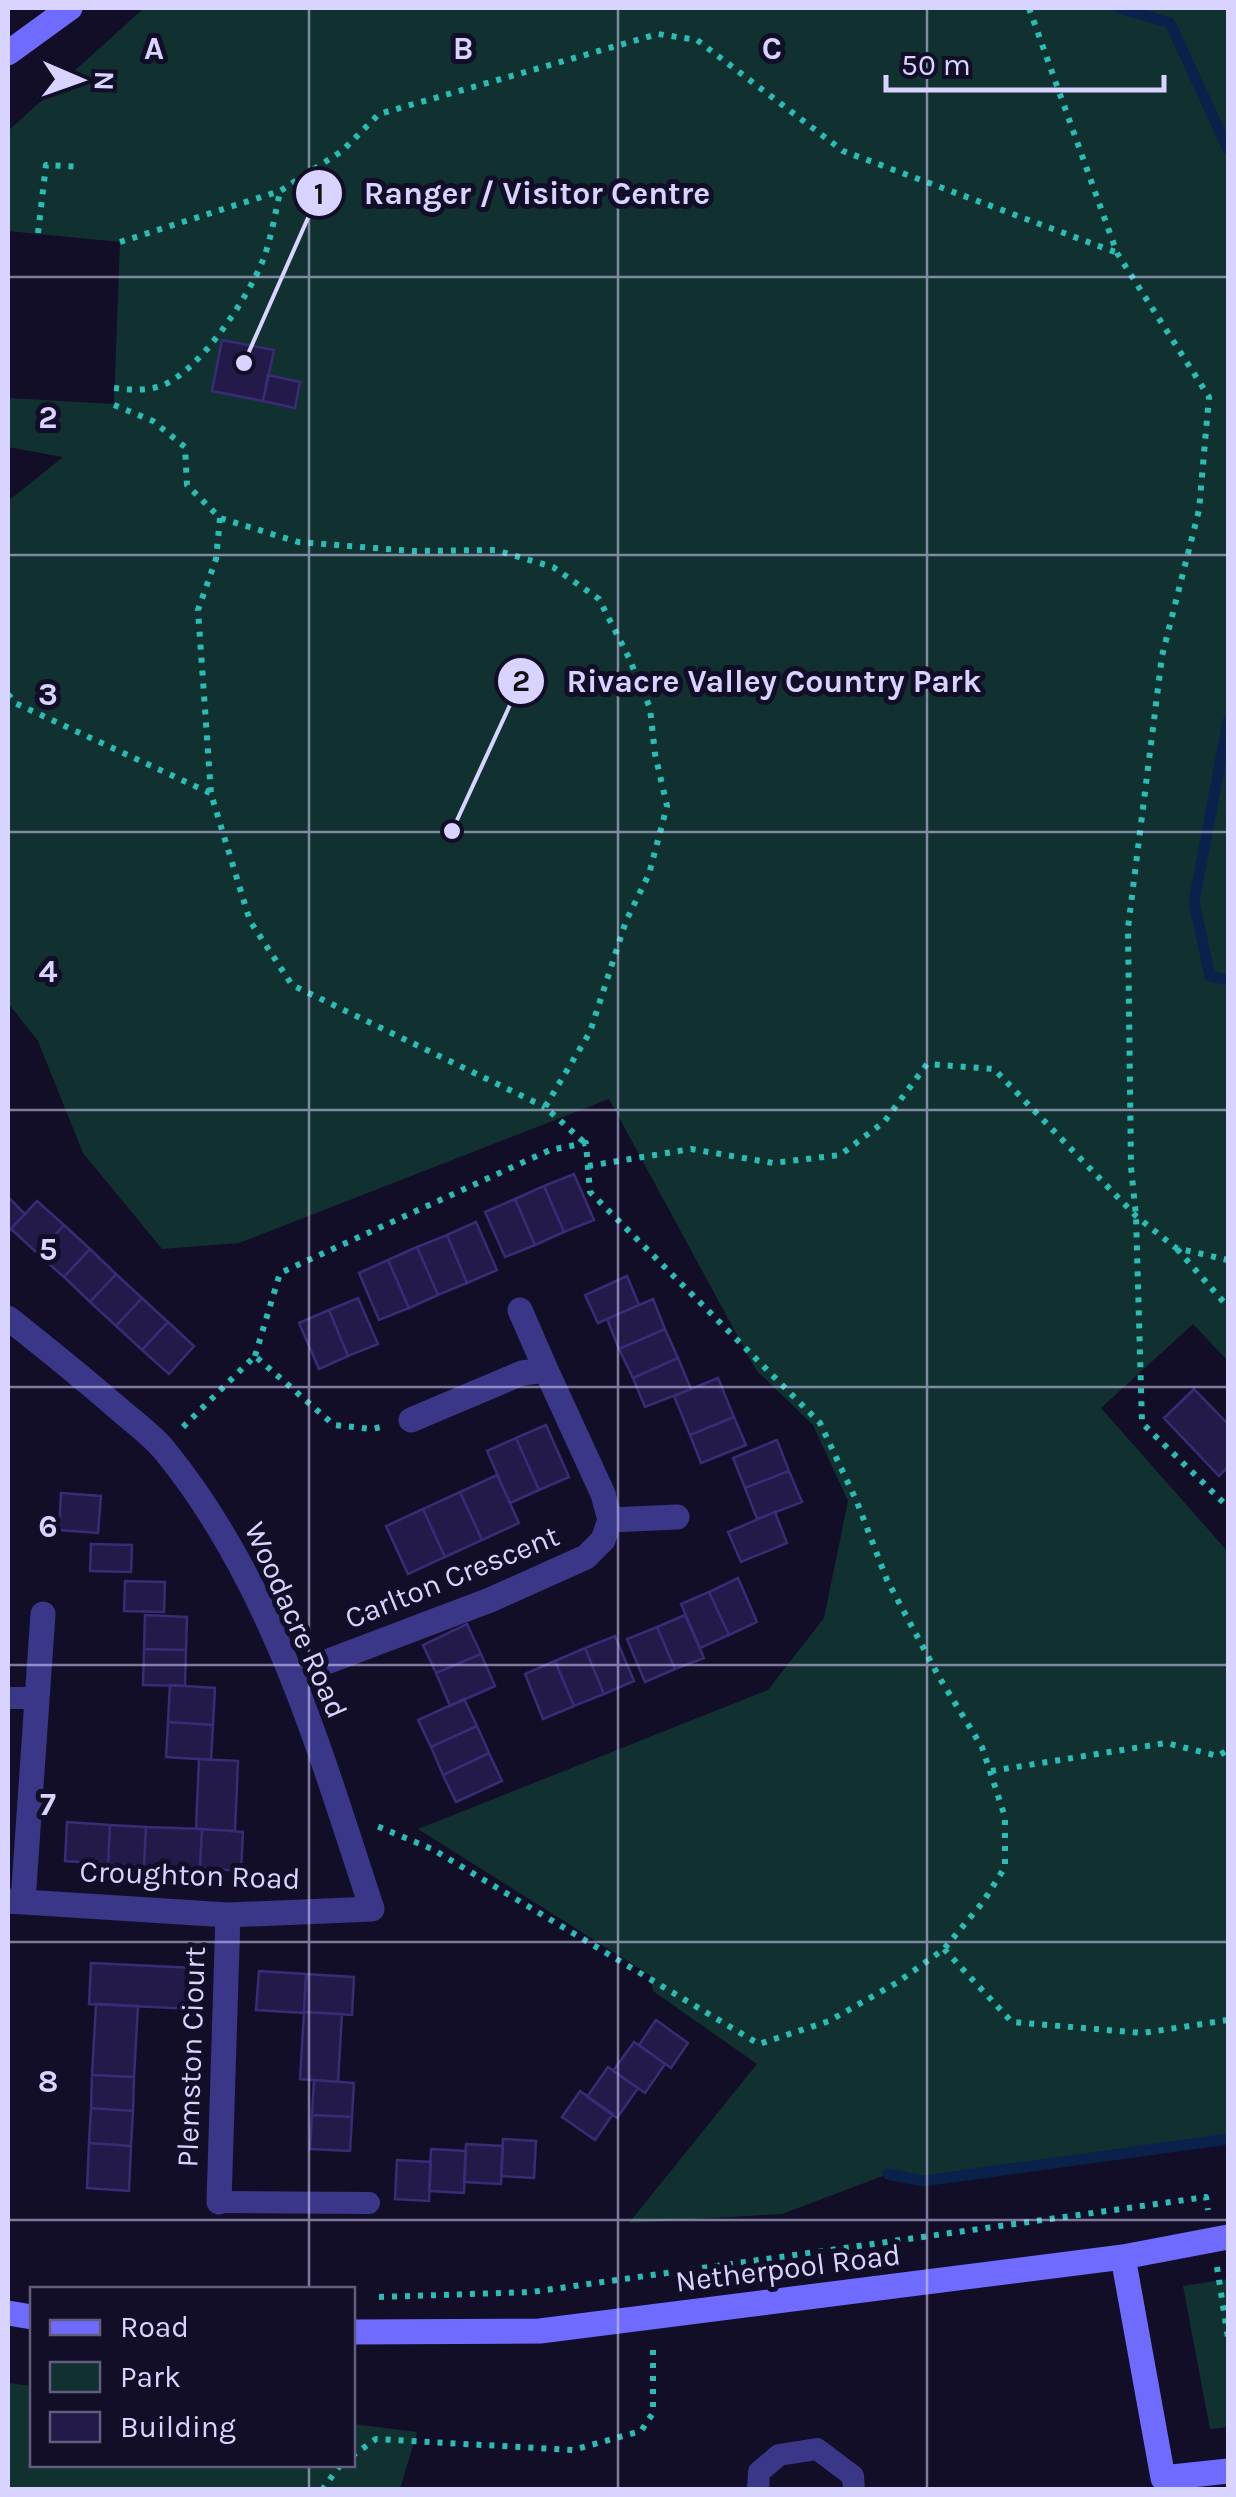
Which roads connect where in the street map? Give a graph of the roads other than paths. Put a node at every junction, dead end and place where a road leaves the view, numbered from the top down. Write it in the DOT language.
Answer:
graph roads {
  1 [pos="70,8"];
  2 [pos="8,52"];
  3 [pos="520,1310"];
  4 [pos="8,1318"];
  5 [pos="546,1370"];
  6 [pos="411,1420"];
  7 [pos="677,1517"];
  8 [pos="610,1520"];
  9 [pos="42,1614"];
  10 [pos="292,1675"];
  11 [pos="8,1698"];
  12 [pos="36,1698"];
  13 [pos="15,1901"];
  14 [pos="372,1909"];
  15 [pos="228,1915"];
  16 [pos="219,2202"];
  17 [pos="369,2204"];
  18 [pos="1221,2239"];
  19 [pos="1123,2257"];
  20 [pos="355,2332"];
  21 [pos="1228,2471"];
  22 [pos="1164,2484"];
  23 [pos="758,2490"];
  24 [pos="854,2490"];
  1 -- 2 [label="main road"];
  3 -- 5 [label="street"];
  4 -- 10 [label="street, Woodacre Road"];
  5 -- 6 [label="street"];
  5 -- 8 [label="street"];
  7 -- 8 [label="street"];
  8 -- 10 [label="street, Carlton Crescent"];
  9 -- 12 [label="street"];
  10 -- 14 [label="street, Woodacre Road"];
  11 -- 12 [label="lane"];
  12 -- 13 [label="street"];
  13 -- 15 [label="street, Croughton Road"];
  14 -- 15 [label="street, Croughton Road"];
  15 -- 16 [label="street, Plemston Ciourt"];
  16 -- 17 [label="lane"];
  18 -- 19 [label="main road, Netherpool Road"];
  19 -- 20 [label="main road, Netherpool Road"];
  19 -- 22 [label="main road"];
  21 -- 22 [label="main road"];
  23 -- 24 [label="lane"];
}
